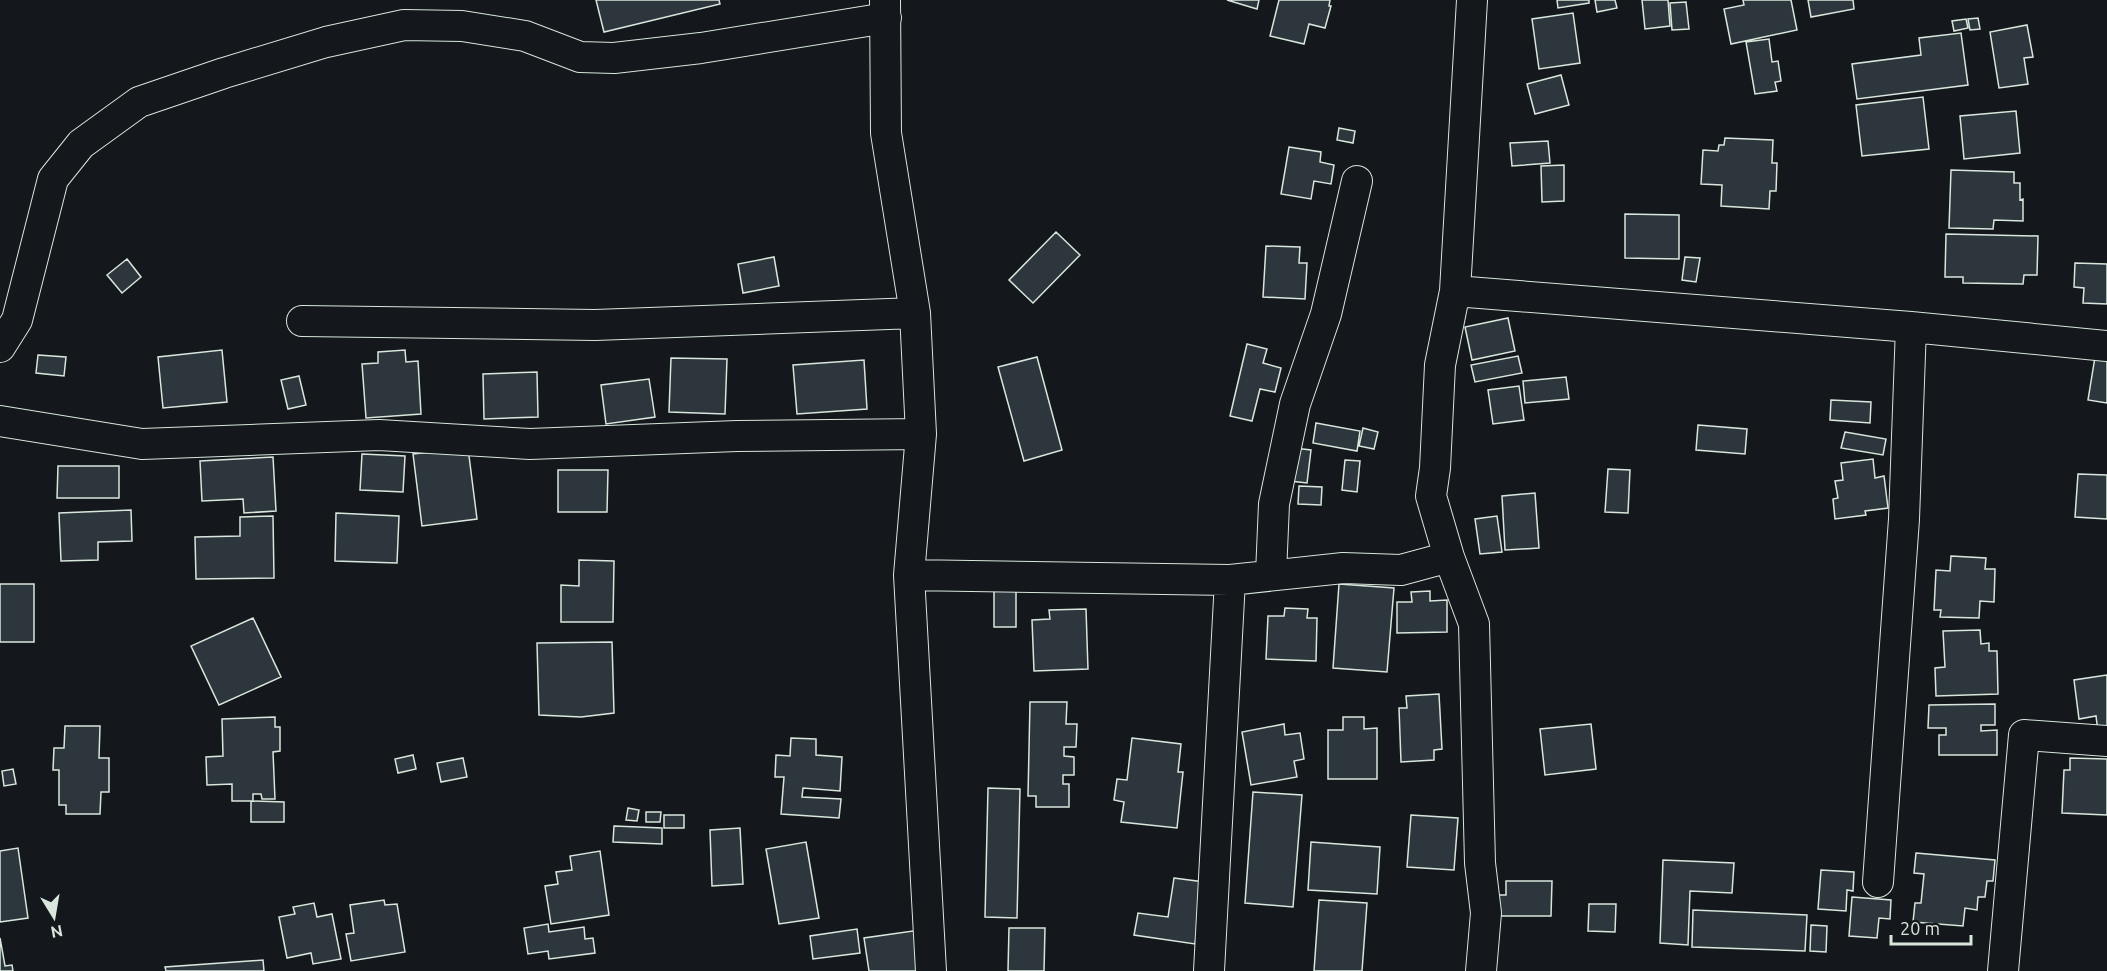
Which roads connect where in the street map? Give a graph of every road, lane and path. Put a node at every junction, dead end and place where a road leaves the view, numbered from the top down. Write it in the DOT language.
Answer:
graph roads {
  1 [pos="1472,0"];
  2 [pos="886,9"];
  3 [pos="1357,181"];
  4 [pos="1455,291"];
  5 [pos="915,313"];
  6 [pos="302,321"];
  7 [pos="1911,327"];
  8 [pos="0,346"];
  9 [pos="2107,346"];
  10 [pos="0,421"];
  11 [pos="921,434"];
  12 [pos="1449,557"];
  13 [pos="1271,574"];
  14 [pos="909,575"];
  15 [pos="1230,580"];
  16 [pos="2107,741"];
  17 [pos="1878,882"];
  18 [pos="931,971"];
  19 [pos="1209,971"];
  20 [pos="1481,971"];
  21 [pos="2003,971"];
  1 -- 4 [label="street"];
  2 -- 5 [label="street"];
  2 -- 8 [label="street"];
  3 -- 13 [label="street"];
  4 -- 7 [label="street"];
  4 -- 12 [label="street"];
  5 -- 6 [label="street"];
  5 -- 11 [label="street"];
  7 -- 9 [label="street"];
  7 -- 17 [label="street"];
  10 -- 11 [label="street"];
  11 -- 14 [label="street"];
  12 -- 13 [label="street"];
  12 -- 20 [label="street"];
  13 -- 15 [label="street"];
  14 -- 15 [label="street"];
  14 -- 18 [label="street"];
  15 -- 19 [label="street"];
  16 -- 21 [label="street"];
}
